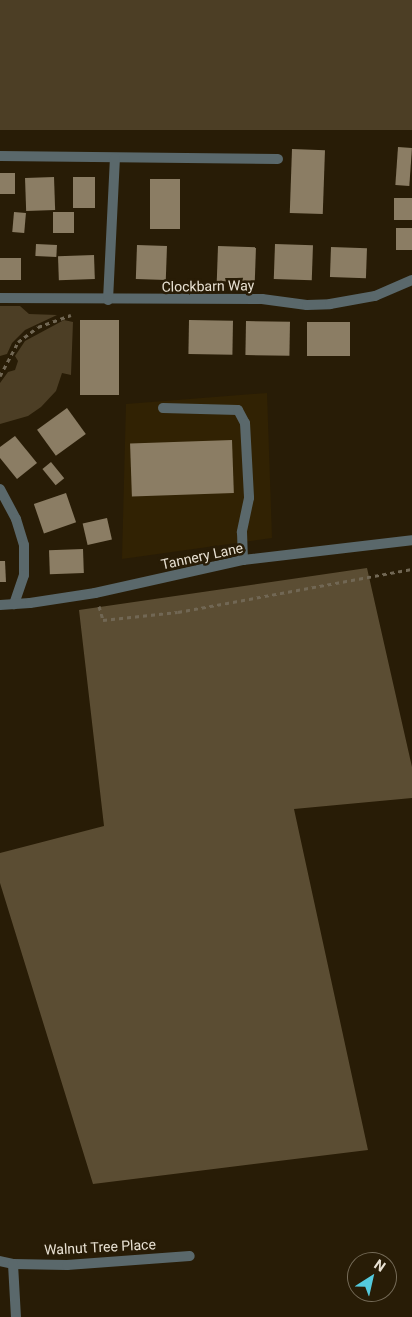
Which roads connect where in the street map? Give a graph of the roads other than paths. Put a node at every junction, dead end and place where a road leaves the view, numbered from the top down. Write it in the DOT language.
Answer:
graph roads {
  1 [pos="0,156"];
  2 [pos="115,158"];
  3 [pos="278,159"];
  4 [pos="412,280"];
  5 [pos="0,298"];
  6 [pos="108,300"];
  7 [pos="163,408"];
  8 [pos="0,489"];
  9 [pos="412,540"];
  10 [pos="243,560"];
  11 [pos="0,604"];
  12 [pos="14,604"];
  13 [pos="190,1256"];
  14 [pos="0,1261"];
  15 [pos="12,1264"];
  16 [pos="16,1317"];
  1 -- 2 [label="street"];
  2 -- 3 [label="street"];
  2 -- 6 [label="street"];
  4 -- 6 [label="street, Clockbarn Way"];
  5 -- 6 [label="street, Clockbarn Way"];
  7 -- 10 [label="street"];
  8 -- 12 [label="street"];
  9 -- 10 [label="street, Tannery Lane"];
  10 -- 12 [label="street, Tannery Lane"];
  11 -- 12 [label="street, Tannery Lane"];
  13 -- 15 [label="street, Walnut Tree Place"];
  14 -- 15 [label="street, Walnut Tree Place"];
  15 -- 16 [label="street"];
}
